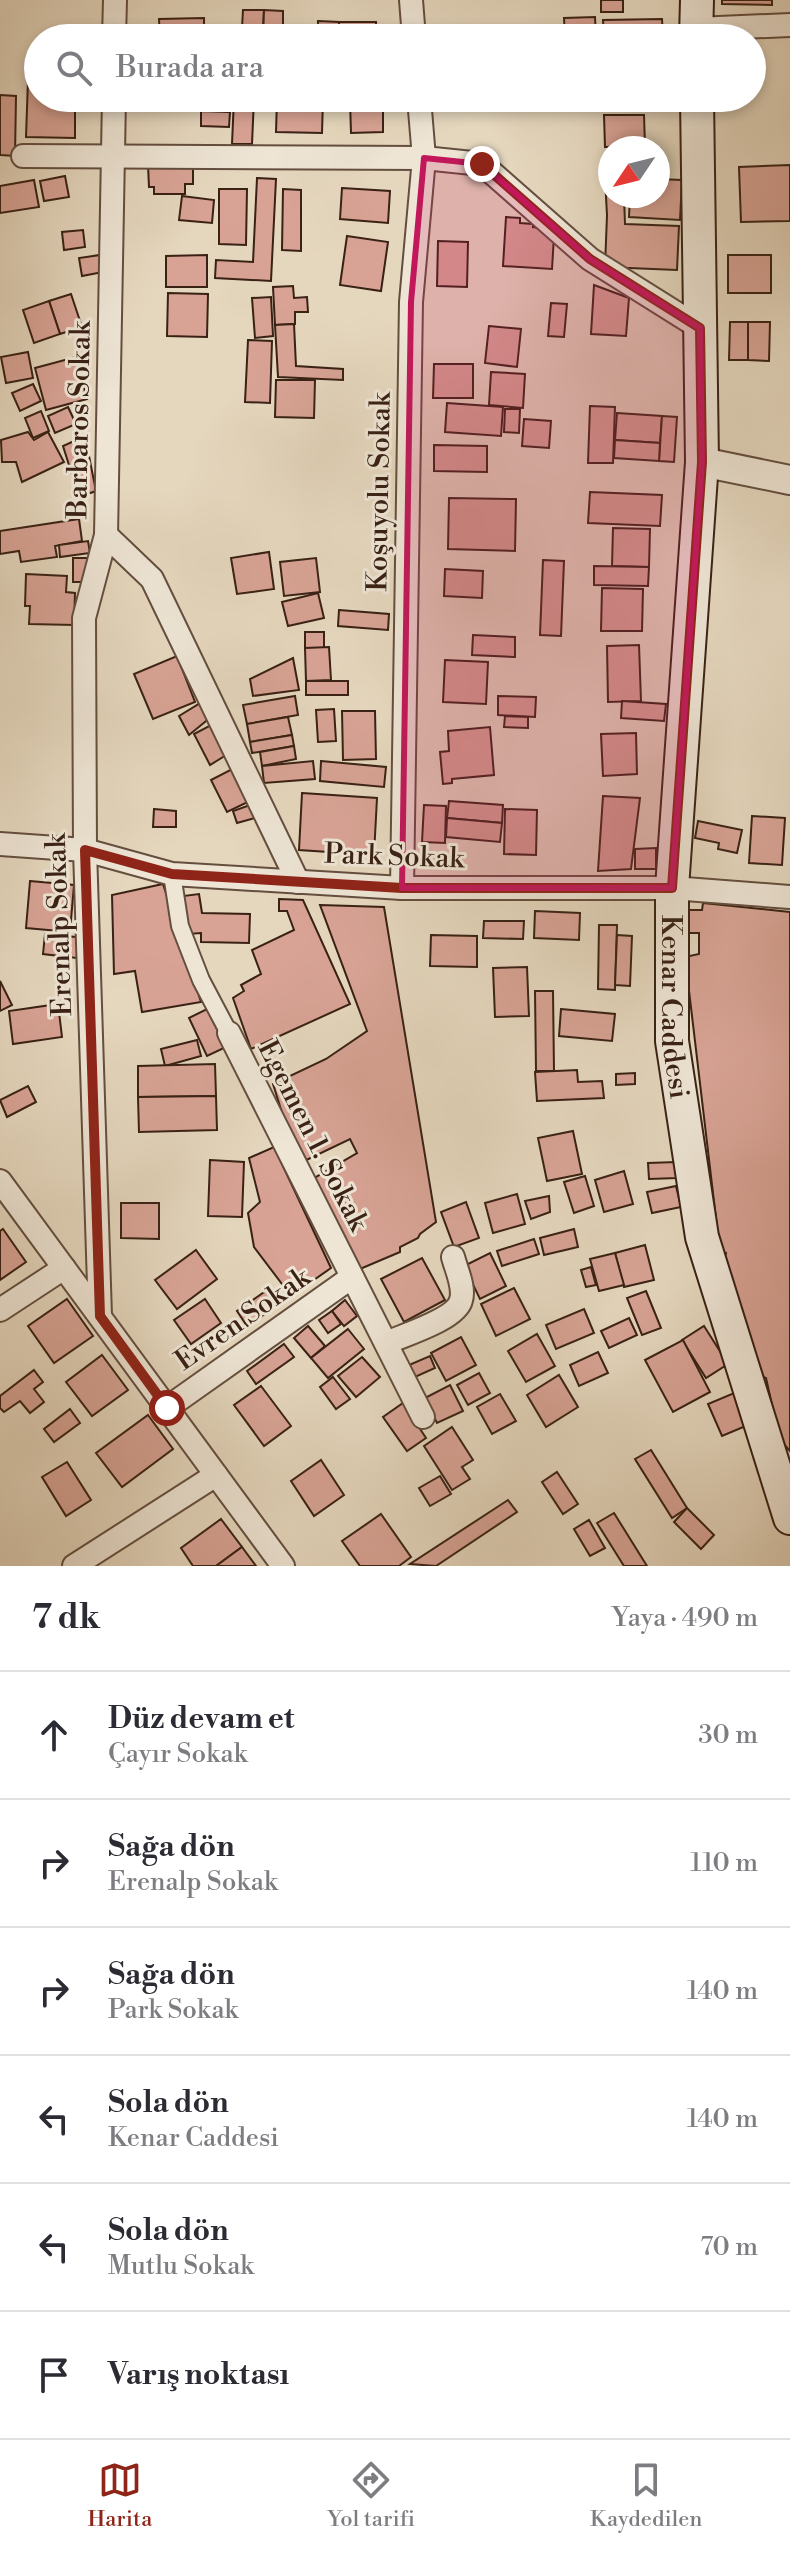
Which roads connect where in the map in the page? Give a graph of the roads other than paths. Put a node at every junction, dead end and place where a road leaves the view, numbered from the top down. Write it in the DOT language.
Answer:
graph roads {
  1 [pos="115,0"];
  2 [pos="411,0"];
  3 [pos="697,22"];
  4 [pos="114,24"];
  5 [pos="413,24"];
  6 [pos="759,24"];
  7 [pos="766,24"];
  8 [pos="790,25"];
  9 [pos="114,112"];
  10 [pos="420,112"];
  11 [pos="697,112"];
  12 [pos="23,156"];
  13 [pos="113,156"];
  14 [pos="424,158"];
  15 [pos="700,328"];
  16 [pos="702,462"];
  17 [pos="790,480"];
  18 [pos="106,535"];
  19 [pos="0,844"];
  20 [pos="85,850"];
  21 [pos="172,874"];
  22 [pos="298,882"];
  23 [pos="402,888"];
  24 [pos="672,888"];
  25 [pos="790,897"];
  26 [pos="229,1033"];
  27 [pos="0,1181"];
  28 [pos="453,1257"];
  29 [pos="64,1268"];
  30 [pos="352,1277"];
  31 [pos="0,1310"];
  32 [pos="100,1316"];
  33 [pos="386,1343"];
  34 [pos="167,1408"];
  35 [pos="423,1417"];
  36 [pos="216,1475"];
  37 [pos="790,1518"];
  38 [pos="74,1566"];
  39 [pos="283,1566"];
  1 -- 4 [label="street"];
  2 -- 5 [label="street"];
  3 -- 6 [label="street"];
  7 -- 8 [label="street"];
  9 -- 13 [label="street, Barbaros Sokak"];
  10 -- 14 [label="street, Koşuyolu Sokak"];
  11 -- 15 [label="main road, Kenar Caddesi"];
  12 -- 13 [label="street"];
  13 -- 14 [label="street"];
  13 -- 18 [label="street, Barbaros Sokak"];
  14 -- 15 [label="street"];
  14 -- 23 [label="street, Koşuyolu Sokak"];
  15 -- 16 [label="main road, Kenar Caddesi"];
  16 -- 17 [label="street"];
  16 -- 24 [label="main road, Kenar Caddesi"];
  18 -- 20 [label="street, Erenalp Sokak"];
  18 -- 22 [label="street, Barbaros Sokak"];
  19 -- 20 [label="street, Park Sokak"];
  20 -- 21 [label="street, Park Sokak"];
  20 -- 32 [label="street, Erenalp Sokak"];
  21 -- 22 [label="street, Park Sokak"];
  21 -- 26 [label="street, Egemen 1. Sokak"];
  22 -- 23 [label="street, Park Sokak"];
  23 -- 24 [label="street, Park Sokak"];
  24 -- 25 [label="street, Park Sokak"];
  24 -- 37 [label="main road, Kenar Caddesi"];
  26 -- 30 [label="street, Egemen 1. Sokak"];
  27 -- 29 [label="street"];
  28 -- 33 [label="street"];
  29 -- 31 [label="street"];
  29 -- 32 [label="street"];
  30 -- 33 [label="street, Egemen 1. Sokak"];
  30 -- 34 [label="street, Evren Sokak"];
  32 -- 34 [label="street"];
  33 -- 35 [label="street, Egemen 1. Sokak"];
  34 -- 36 [label="street"];
  36 -- 38 [label="street"];
  36 -- 39 [label="street"];
}
